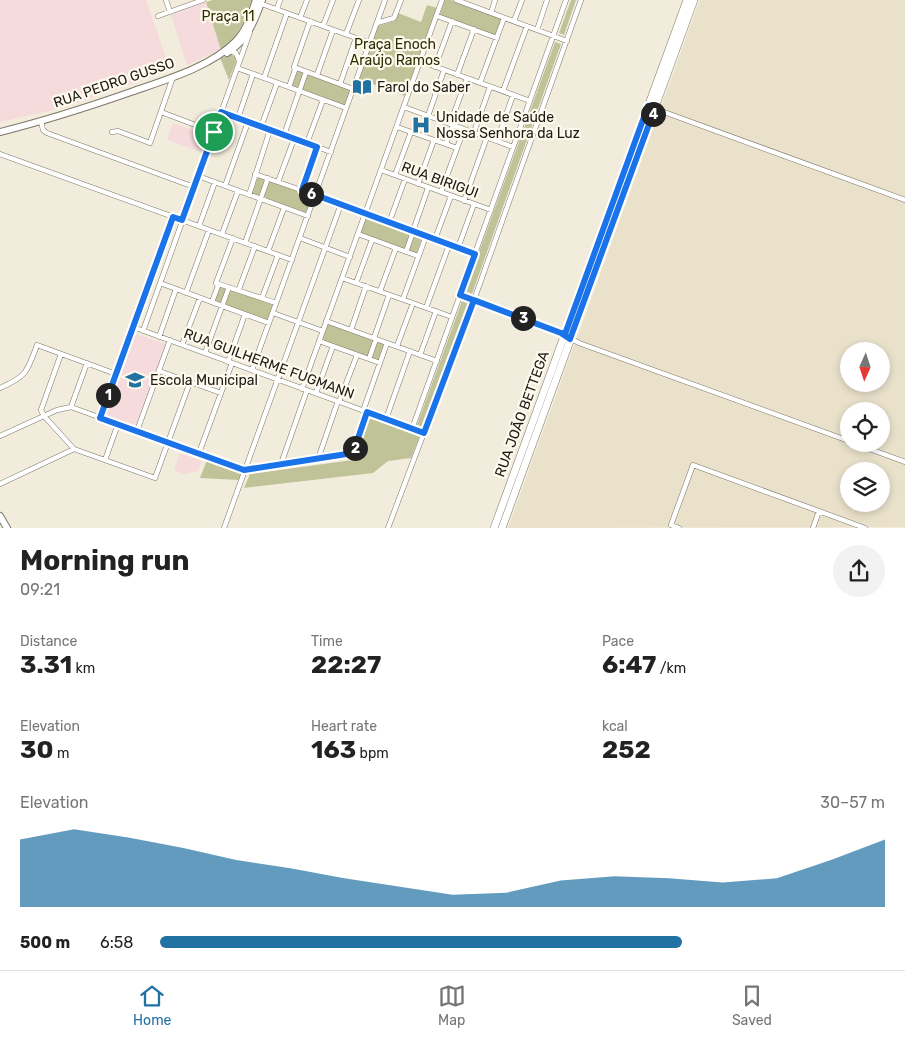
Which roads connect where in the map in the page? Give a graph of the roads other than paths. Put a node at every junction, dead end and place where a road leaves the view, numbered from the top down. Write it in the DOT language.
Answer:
graph roads {
  1 [pos="166,0"];
  2 [pos="189,0"];
  3 [pos="203,0"];
  4 [pos="280,0"];
  5 [pos="306,0"];
  6 [pos="333,0"];
  7 [pos="359,0"];
  8 [pos="385,0"];
  9 [pos="401,0"];
  10 [pos="442,0"];
  11 [pos="456,0"];
  12 [pos="496,0"];
  13 [pos="522,0"];
  14 [pos="547,0"];
  15 [pos="566,0"];
  16 [pos="581,0"];
  17 [pos="687,0"];
  18 [pos="694,0"];
  19 [pos="258,1"];
  20 [pos="468,2"];
  21 [pos="187,6"];
  22 [pos="277,10"];
  23 [pos="170,12"];
  24 [pos="287,13"];
  25 [pos="491,13"];
  26 [pos="158,16"];
  27 [pos="437,16"];
  28 [pos="300,18"];
  29 [pos="504,18"];
  30 [pos="452,21"];
  31 [pos="514,21"];
  32 [pos="310,22"];
  33 [pos="377,23"];
  34 [pos="253,24"];
  35 [pos="323,26"];
  36 [pos="527,26"];
  37 [pos="474,29"];
  38 [pos="333,30"];
  39 [pos="537,30"];
  40 [pos="346,34"];
  41 [pos="554,36"];
  42 [pos="356,38"];
  43 [pos="497,38"];
  44 [pos="567,41"];
  45 [pos="370,43"];
  46 [pos="230,51"];
  47 [pos="217,56"];
  48 [pos="420,61"];
  49 [pos="240,62"];
  50 [pos="294,67"];
  51 [pos="435,67"];
  52 [pos="237,68"];
  53 [pos="444,70"];
  54 [pos="306,72"];
  55 [pos="253,74"];
  56 [pos="457,75"];
  57 [pos="317,76"];
  58 [pos="173,77"];
  59 [pos="264,78"];
  60 [pos="467,78"];
  61 [pos="277,83"];
  62 [pos="480,83"];
  63 [pos="340,84"];
  64 [pos="289,87"];
  65 [pos="490,87"];
  66 [pos="354,89"];
  67 [pos="299,91"];
  68 [pos="503,92"];
  69 [pos="514,95"];
  70 [pos="322,100"];
  71 [pos="530,101"];
  72 [pos="404,107"];
  73 [pos="652,107"];
  74 [pos="346,108"];
  75 [pos="160,112"];
  76 [pos="221,112"];
  77 [pos="428,116"];
  78 [pos="238,118"];
  79 [pos="41,121"];
  80 [pos="248,122"];
  81 [pos="452,124"];
  82 [pos="397,126"];
  83 [pos="261,127"];
  84 [pos="464,129"];
  85 [pos="0,130"];
  86 [pos="270,130"];
  87 [pos="112,132"];
  88 [pos="214,132"];
  89 [pos="411,132"];
  90 [pos="474,132"];
  91 [pos="284,135"];
  92 [pos="488,138"];
  93 [pos="294,139"];
  94 [pos="434,140"];
  95 [pos="497,141"];
  96 [pos="307,143"];
  97 [pos="446,144"];
  98 [pos="317,147"];
  99 [pos="514,147"];
  100 [pos="457,148"];
  101 [pos="331,152"];
  102 [pos="0,154"];
  103 [pos="381,170"];
  104 [pos="255,174"];
  105 [pos="395,175"];
  106 [pos="198,176"];
  107 [pos="268,178"];
  108 [pos="405,179"];
  109 [pos="215,182"];
  110 [pos="278,182"];
  111 [pos="418,184"];
  112 [pos="225,186"];
  113 [pos="194,187"];
  114 [pos="428,188"];
  115 [pos="302,190"];
  116 [pos="238,191"];
  117 [pos="441,192"];
  118 [pos="249,195"];
  119 [pos="315,195"];
  120 [pos="451,196"];
  121 [pos="261,199"];
  122 [pos="905,200"];
  123 [pos="464,201"];
  124 [pos="341,204"];
  125 [pos="474,204"];
  126 [pos="284,208"];
  127 [pos="491,210"];
  128 [pos="365,214"];
  129 [pos="308,216"];
  130 [pos="173,217"];
  131 [pos="182,220"];
  132 [pos="389,223"];
  133 [pos="199,226"];
  134 [pos="209,230"];
  135 [pos="413,231"];
  136 [pos="222,234"];
  137 [pos="358,234"];
  138 [pos="426,236"];
  139 [pos="232,238"];
  140 [pos="300,238"];
  141 [pos="372,240"];
  142 [pos="435,240"];
  143 [pos="245,243"];
  144 [pos="449,244"];
  145 [pos="255,246"];
  146 [pos="325,248"];
  147 [pos="396,248"];
  148 [pos="458,248"];
  149 [pos="268,251"];
  150 [pos="406,252"];
  151 [pos="278,254"];
  152 [pos="475,254"];
  153 [pos="350,256"];
  154 [pos="418,256"];
  155 [pos="292,260"];
  156 [pos="342,278"];
  157 [pos="160,283"];
  158 [pos="216,283"];
  159 [pos="356,283"];
  160 [pos="366,286"];
  161 [pos="228,287"];
  162 [pos="240,289"];
  163 [pos="176,290"];
  164 [pos="380,291"];
  165 [pos="186,293"];
  166 [pos="389,295"];
  167 [pos="460,295"];
  168 [pos="200,298"];
  169 [pos="262,298"];
  170 [pos="402,299"];
  171 [pos="474,300"];
  172 [pos="212,302"];
  173 [pos="276,303"];
  174 [pos="413,303"];
  175 [pos="222,306"];
  176 [pos="426,308"];
  177 [pos="436,311"];
  178 [pos="273,313"];
  179 [pos="245,314"];
  180 [pos="452,317"];
  181 [pos="326,321"];
  182 [pos="298,322"];
  183 [pos="269,323"];
  184 [pos="133,327"];
  185 [pos="350,330"];
  186 [pos="143,331"];
  187 [pos="323,331"];
  188 [pos="159,337"];
  189 [pos="568,337"];
  190 [pos="375,338"];
  191 [pos="170,340"];
  192 [pos="319,341"];
  193 [pos="387,343"];
  194 [pos="182,345"];
  195 [pos="333,346"];
  196 [pos="397,346"];
  197 [pos="410,351"];
  198 [pos="205,353"];
  199 [pos="61,354"];
  200 [pos="357,354"];
  201 [pos="420,355"];
  202 [pos="369,359"];
  203 [pos="437,361"];
  204 [pos="230,362"];
  205 [pos="87,363"];
  206 [pos="380,363"];
  207 [pos="252,370"];
  208 [pos="159,371"];
  209 [pos="116,374"];
  210 [pos="277,380"];
  211 [pos="190,382"];
  212 [pos="0,388"];
  213 [pos="304,389"];
  214 [pos="221,393"];
  215 [pos="316,394"];
  216 [pos="338,402"];
  217 [pos="71,407"];
  218 [pos="365,412"];
  219 [pos="44,416"];
  220 [pos="100,418"];
  221 [pos="386,419"];
  222 [pos="118,424"];
  223 [pos="412,429"];
  224 [pos="137,431"];
  225 [pos="424,433"];
  226 [pos="0,436"];
  227 [pos="840,438"];
  228 [pos="168,442"];
  229 [pos="74,450"];
  230 [pos="878,452"];
  231 [pos="199,453"];
  232 [pos="318,459"];
  233 [pos="105,460"];
  234 [pos="905,462"];
  235 [pos="281,464"];
  236 [pos="244,470"];
  237 [pos="0,484"];
  238 [pos="513,486"];
  239 [pos="819,511"];
  240 [pos="0,516"];
  241 [pos="7,528"];
  242 [pos="224,528"];
  243 [pos="388,528"];
  244 [pos="494,528"];
  245 [pos="502,528"];
  246 [pos="678,528"];
  247 [pos="813,528"];
  248 [pos="865,528"];
  1 -- 23 [label="street"];
  2 -- 21 [label="street"];
  3 -- 21 [label="street"];
  4 -- 22 [label="street"];
  5 -- 28 [label="street"];
  6 -- 35 [label="street"];
  7 -- 40 [label="street"];
  8 -- 33 [label="street"];
  9 -- 33 [label="street"];
  10 -- 27 [label="street"];
  11 -- 20 [label="street"];
  12 -- 25 [label="street"];
  13 -- 31 [label="street"];
  14 -- 39 [label="street"];
  15 -- 41 [label="street"];
  16 -- 44 [label="street"];
  17 -- 73 [label="main road, RUA JOÃO BETTEGA"];
  18 -- 73 [label="main road, RUA JOÃO BETTEGA"];
  19 -- 22 [label="street"];
  19 -- 34 [label="main road, RUA PEDRO GUSSO"];
  19 -- 47 [label="main road, RUA PEDRO GUSSO"];
  20 -- 25 [label="street"];
  21 -- 23 [label="street"];
  22 -- 24 [label="street"];
  23 -- 26 [label="street"];
  24 -- 28 [label="street"];
  24 -- 59 [label="street"];
  25 -- 29 [label="street"];
  27 -- 30 [label="street"];
  27 -- 48 [label="street"];
  28 -- 32 [label="street"];
  29 -- 31 [label="street"];
  29 -- 43 [label="street"];
  30 -- 37 [label="street"];
  30 -- 51 [label="street"];
  31 -- 36 [label="street"];
  32 -- 35 [label="street"];
  32 -- 50 [label="street"];
  33 -- 45 [label="street"];
  34 -- 46 [label="main road, RUA PEDRO GUSSO"];
  34 -- 49 [label="street"];
  35 -- 38 [label="street"];
  36 -- 39 [label="street"];
  36 -- 68 [label="street"];
  37 -- 43 [label="street"];
  37 -- 56 [label="street"];
  38 -- 40 [label="street"];
  38 -- 57 [label="street"];
  39 -- 41 [label="street"];
  40 -- 42 [label="street"];
  41 -- 44 [label="street"];
  41 -- 71 [label="street"];
  42 -- 45 [label="street"];
  42 -- 63 [label="street"];
  43 -- 62 [label="street"];
  44 -- 171 [label="street"];
  45 -- 66 [label="street"];
  46 -- 47 [label="main road, RUA PEDRO GUSSO"];
  46 -- 49 [label="street"];
  47 -- 58 [label="main road, RUA PEDRO GUSSO"];
  48 -- 51 [label="street"];
  48 -- 72 [label="street"];
  49 -- 52 [label="street"];
  50 -- 54 [label="street"];
  50 -- 64 [label="street"];
  51 -- 53 [label="street"];
  52 -- 55 [label="street"];
  52 -- 76 [label="street"];
  53 -- 56 [label="street"];
  53 -- 77 [label="street"];
  54 -- 57 [label="street"];
  54 -- 67 [label="street"];
  55 -- 59 [label="street"];
  55 -- 78 [label="street"];
  56 -- 60 [label="street"];
  57 -- 63 [label="street"];
  58 -- 75 [label="street"];
  58 -- 79 [label="main road, RUA PEDRO GUSSO"];
  59 -- 61 [label="street"];
  60 -- 62 [label="street"];
  60 -- 81 [label="street"];
  61 -- 64 [label="street"];
  61 -- 83 [label="street"];
  62 -- 65 [label="street"];
  63 -- 66 [label="street"];
  64 -- 67 [label="street"];
  65 -- 68 [label="street"];
  65 -- 90 [label="street"];
  66 -- 74 [label="street"];
  67 -- 70 [label="street"];
  67 -- 91 [label="street"];
  68 -- 69 [label="street"];
  69 -- 71 [label="street"];
  69 -- 95 [label="street"];
  70 -- 74 [label="street"];
  70 -- 96 [label="street"];
  71 -- 99 [label="street"];
  72 -- 77 [label="street"];
  72 -- 82 [label="street"];
  73 -- 122 [label="street"];
  73 -- 189 [label="main road, RUA JOÃO BETTEGA"];
  74 -- 101 [label="street"];
  75 -- 87 [label="street"];
  75 -- 88 [label="street"];
  76 -- 78 [label="street"];
  76 -- 88 [label="street"];
  77 -- 81 [label="street"];
  78 -- 80 [label="street"];
  79 -- 85 [label="main road, RUA PEDRO GUSSO"];
  79 -- 113 [label="street"];
  80 -- 83 [label="street"];
  80 -- 112 [label="street"];
  81 -- 84 [label="street"];
  81 -- 97 [label="street"];
  82 -- 89 [label="street"];
  82 -- 103 [label="street"];
  83 -- 86 [label="street"];
  84 -- 90 [label="street"];
  84 -- 100 [label="street"];
  86 -- 91 [label="street"];
  86 -- 104 [label="street"];
  88 -- 106 [label="street"];
  89 -- 94 [label="street"];
  89 -- 105 [label="street"];
  90 -- 92 [label="street"];
  91 -- 93 [label="street"];
  92 -- 95 [label="street"];
  92 -- 123 [label="street"];
  93 -- 96 [label="street"];
  93 -- 110 [label="street"];
  94 -- 97 [label="street"];
  94 -- 111 [label="street"];
  95 -- 99 [label="street"];
  96 -- 98 [label="street"];
  97 -- 100 [label="street"];
  98 -- 101 [label="street"];
  98 -- 115 [label="street"];
  99 -- 127 [label="street"];
  100 -- 117 [label="street"];
  101 -- 119 [label="street"];
  102 -- 130 [label="street"];
  103 -- 105 [label="street, RUA BIRIGUI"];
  103 -- 128 [label="street"];
  104 -- 107 [label="street"];
  104 -- 118 [label="street"];
  105 -- 108 [label="street, RUA BIRIGUI"];
  106 -- 109 [label="street"];
  106 -- 113 [label="street"];
  107 -- 110 [label="street"];
  107 -- 121 [label="street"];
  108 -- 111 [label="street, RUA BIRIGUI"];
  108 -- 132 [label="street"];
  109 -- 112 [label="street"];
  109 -- 133 [label="street"];
  110 -- 115 [label="street"];
  111 -- 114 [label="street, RUA BIRIGUI"];
  112 -- 116 [label="street"];
  113 -- 131 [label="street"];
  114 -- 117 [label="street, RUA BIRIGUI"];
  114 -- 135 [label="street"];
  115 -- 119 [label="street"];
  116 -- 118 [label="street"];
  116 -- 136 [label="street"];
  117 -- 120 [label="street, RUA BIRIGUI"];
  118 -- 121 [label="street"];
  119 -- 124 [label="street"];
  119 -- 129 [label="street"];
  120 -- 123 [label="street, RUA BIRIGUI"];
  120 -- 142 [label="street"];
  121 -- 126 [label="street"];
  121 -- 143 [label="street"];
  123 -- 125 [label="street, RUA BIRIGUI"];
  124 -- 128 [label="street"];
  124 -- 146 [label="street"];
  125 -- 127 [label="street, RUA BIRIGUI"];
  125 -- 148 [label="street"];
  126 -- 129 [label="street"];
  126 -- 149 [label="street"];
  127 -- 152 [label="street"];
  128 -- 132 [label="street"];
  128 -- 137 [label="street"];
  129 -- 140 [label="street"];
  130 -- 131 [label="street"];
  130 -- 184 [label="street"];
  131 -- 133 [label="street"];
  131 -- 157 [label="street"];
  132 -- 135 [label="street"];
  133 -- 134 [label="street"];
  134 -- 136 [label="street"];
  134 -- 165 [label="street"];
  135 -- 138 [label="street"];
  135 -- 150 [label="street"];
  136 -- 139 [label="street"];
  137 -- 141 [label="street"];
  137 -- 153 [label="street"];
  138 -- 142 [label="street"];
  138 -- 154 [label="street"];
  139 -- 143 [label="street"];
  139 -- 158 [label="street"];
  140 -- 146 [label="street"];
  140 -- 155 [label="street"];
  141 -- 147 [label="street"];
  141 -- 159 [label="street"];
  142 -- 144 [label="street"];
  143 -- 145 [label="street"];
  144 -- 148 [label="street"];
  144 -- 176 [label="street"];
  145 -- 149 [label="street"];
  145 -- 162 [label="street"];
  146 -- 153 [label="street"];
  146 -- 182 [label="street"];
  147 -- 150 [label="street"];
  147 -- 164 [label="street"];
  148 -- 152 [label="street"];
  149 -- 151 [label="street"];
  150 -- 154 [label="street"];
  151 -- 155 [label="street"];
  151 -- 169 [label="street"];
  152 -- 167 [label="street"];
  153 -- 156 [label="street"];
  154 -- 170 [label="street"];
  155 -- 173 [label="street"];
  156 -- 159 [label="street"];
  156 -- 181 [label="street"];
  157 -- 163 [label="street"];
  157 -- 186 [label="street"];
  158 -- 161 [label="street"];
  158 -- 172 [label="street"];
  159 -- 160 [label="street"];
  160 -- 164 [label="street"];
  160 -- 185 [label="street"];
  161 -- 162 [label="street"];
  161 -- 175 [label="street"];
  162 -- 169 [label="street"];
  163 -- 165 [label="street"];
  163 -- 188 [label="street"];
  164 -- 166 [label="street"];
  165 -- 168 [label="street"];
  166 -- 170 [label="street"];
  166 -- 190 [label="street"];
  167 -- 171 [label="street"];
  167 -- 180 [label="street"];
  168 -- 172 [label="street"];
  168 -- 194 [label="street"];
  169 -- 173 [label="street"];
  170 -- 174 [label="street"];
  171 -- 189 [label="street"];
  171 -- 225 [label="street"];
  172 -- 175 [label="street"];
  173 -- 178 [label="street"];
  174 -- 176 [label="street"];
  174 -- 196 [label="street"];
  175 -- 179 [label="street"];
  175 -- 198 [label="street"];
  176 -- 177 [label="street"];
  177 -- 180 [label="street"];
  177 -- 201 [label="street"];
  178 -- 182 [label="street"];
  178 -- 183 [label="street"];
  179 -- 183 [label="street"];
  179 -- 204 [label="street"];
  180 -- 203 [label="street"];
  181 -- 185 [label="street"];
  181 -- 187 [label="street"];
  182 -- 187 [label="street"];
  182 -- 210 [label="street"];
  183 -- 207 [label="street"];
  184 -- 186 [label="street, RUA GUILHERME FUGMANN"];
  184 -- 209 [label="street"];
  185 -- 190 [label="street"];
  186 -- 188 [label="street, RUA GUILHERME FUGMANN"];
  187 -- 192 [label="street"];
  188 -- 191 [label="street, RUA GUILHERME FUGMANN"];
  189 -- 227 [label="street"];
  189 -- 238 [label="main road, RUA JOÃO BETTEGA"];
  190 -- 193 [label="street"];
  190 -- 202 [label="street"];
  191 -- 194 [label="street, RUA GUILHERME FUGMANN"];
  191 -- 208 [label="street"];
  192 -- 195 [label="street"];
  192 -- 213 [label="street"];
  193 -- 196 [label="street"];
  193 -- 206 [label="street"];
  194 -- 198 [label="street, RUA GUILHERME FUGMANN"];
  195 -- 200 [label="street"];
  195 -- 215 [label="street"];
  196 -- 197 [label="street"];
  197 -- 201 [label="street"];
  197 -- 221 [label="street"];
  198 -- 204 [label="street, RUA GUILHERME FUGMANN"];
  199 -- 205 [label="street"];
  199 -- 212 [label="street"];
  199 -- 219 [label="street"];
  200 -- 202 [label="street"];
  200 -- 216 [label="street"];
  201 -- 203 [label="street"];
  202 -- 206 [label="street"];
  203 -- 223 [label="street"];
  204 -- 207 [label="street, RUA GUILHERME FUGMANN"];
  204 -- 214 [label="street"];
  205 -- 209 [label="street"];
  205 -- 217 [label="street"];
  206 -- 218 [label="street"];
  207 -- 210 [label="street, RUA GUILHERME FUGMANN"];
  208 -- 211 [label="street"];
  208 -- 224 [label="street"];
  209 -- 220 [label="street"];
  210 -- 213 [label="street, RUA GUILHERME FUGMANN"];
  210 -- 236 [label="street"];
  211 -- 214 [label="street"];
  211 -- 228 [label="street"];
  213 -- 215 [label="street, RUA GUILHERME FUGMANN"];
  213 -- 235 [label="street"];
  214 -- 231 [label="street"];
  215 -- 216 [label="street, RUA GUILHERME FUGMANN"];
  216 -- 218 [label="street, RUA GUILHERME FUGMANN"];
  216 -- 232 [label="street"];
  217 -- 219 [label="street"];
  217 -- 220 [label="street"];
  218 -- 221 [label="street, RUA GUILHERME FUGMANN"];
  218 -- 232 [label="street"];
  219 -- 226 [label="street"];
  219 -- 229 [label="street"];
  220 -- 222 [label="street"];
  221 -- 223 [label="street, RUA GUILHERME FUGMANN"];
  222 -- 224 [label="street"];
  222 -- 233 [label="street"];
  223 -- 225 [label="street, RUA GUILHERME FUGMANN"];
  224 -- 228 [label="street"];
  225 -- 243 [label="street"];
  228 -- 231 [label="street"];
  228 -- 233 [label="street"];
  229 -- 233 [label="street"];
  229 -- 237 [label="street"];
  230 -- 234 [label="street"];
  231 -- 236 [label="street"];
  232 -- 235 [label="street"];
  235 -- 236 [label="street"];
  236 -- 242 [label="street"];
  238 -- 244 [label="main road, RUA JOÃO BETTEGA"];
  238 -- 245 [label="main road, RUA JOÃO BETTEGA"];
  239 -- 246 [label="street"];
  239 -- 247 [label="street"];
  239 -- 248 [label="street"];
  240 -- 241 [label="main road"];
}
